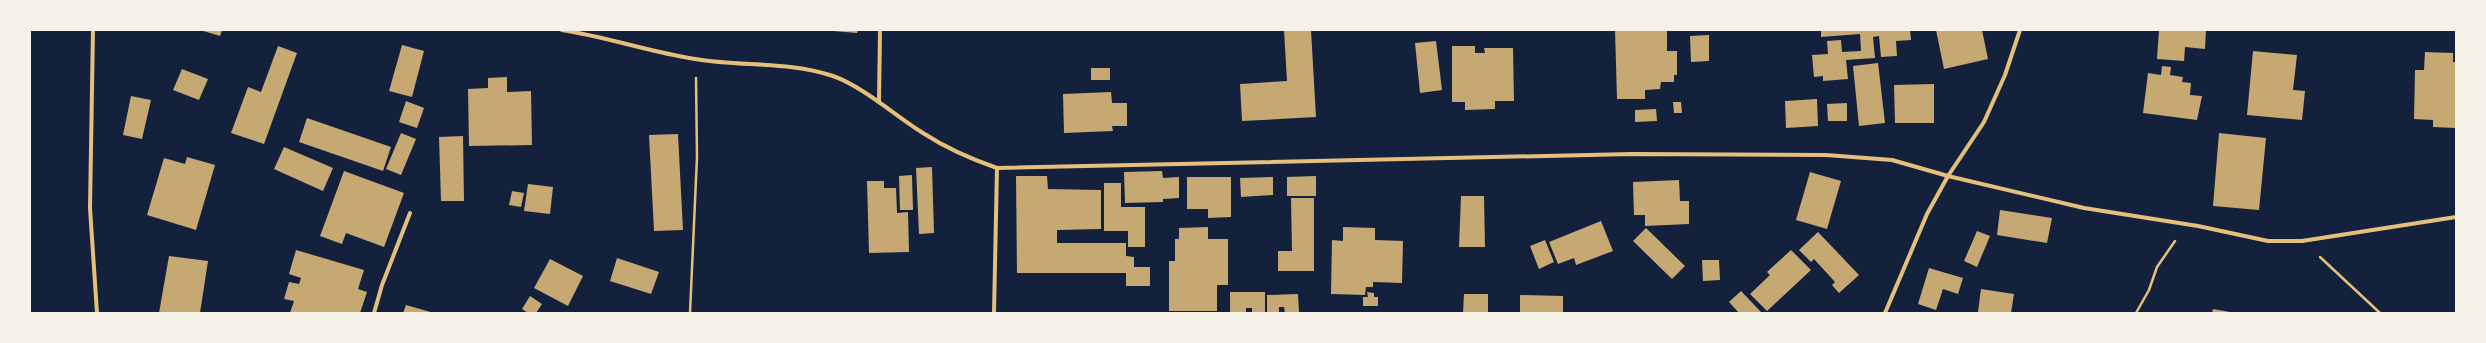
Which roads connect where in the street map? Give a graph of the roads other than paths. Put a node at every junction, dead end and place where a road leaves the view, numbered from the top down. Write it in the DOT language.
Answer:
graph roads {
  1 [pos="93,30"];
  2 [pos="562,30"];
  3 [pos="880,30"];
  4 [pos="2020,30"];
  5 [pos="879,102"];
  6 [pos="997,168"];
  7 [pos="1948,176"];
  8 [pos="410,213"];
  9 [pos="2456,217"];
  10 [pos="97,313"];
  11 [pos="374,313"];
  12 [pos="994,313"];
  13 [pos="1885,313"];
  1 -- 10 [label="street"];
  2 -- 5 [label="street"];
  3 -- 5 [label="street"];
  4 -- 7 [label="street"];
  5 -- 6 [label="street"];
  6 -- 7 [label="street"];
  6 -- 12 [label="street"];
  7 -- 9 [label="street"];
  7 -- 13 [label="street"];
  8 -- 11 [label="street"];
}
